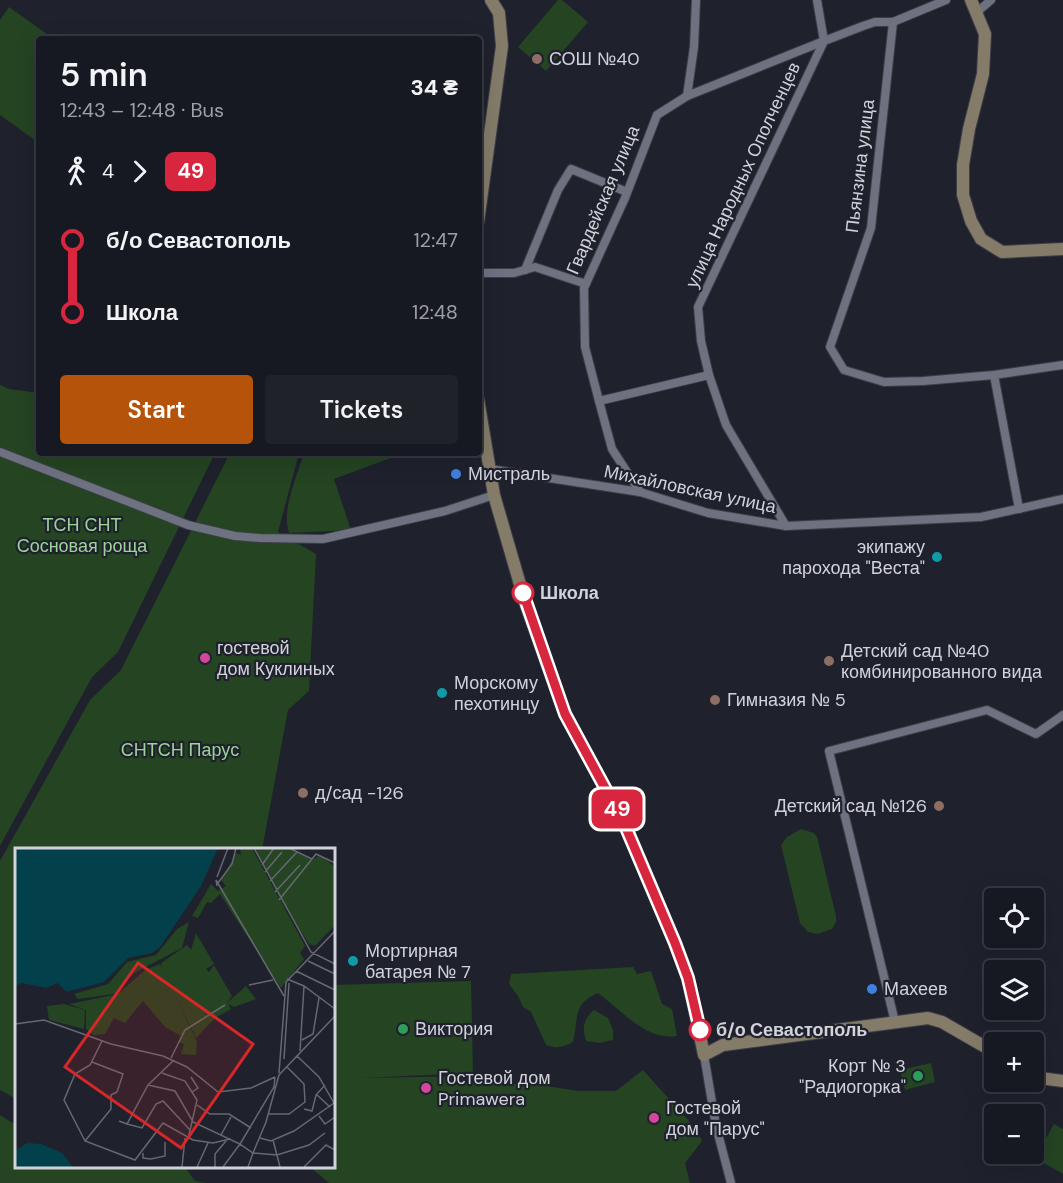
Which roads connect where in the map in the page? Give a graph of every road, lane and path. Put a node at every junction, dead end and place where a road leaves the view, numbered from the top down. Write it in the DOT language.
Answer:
graph roads {
  1 [pos="491,0"];
  2 [pos="696,0"];
  3 [pos="817,0"];
  4 [pos="946,0"];
  5 [pos="971,0"];
  6 [pos="991,0"];
  7 [pos="976,13"];
  8 [pos="893,22"];
  9 [pos="824,40"];
  10 [pos="687,96"];
  11 [pos="627,192"];
  12 [pos="482,193"];
  13 [pos="1063,249"];
  14 [pos="525,270"];
  15 [pos="482,273"];
  16 [pos="586,284"];
  17 [pos="1063,365"];
  18 [pos="709,375"];
  19 [pos="994,375"];
  20 [pos="599,402"];
  21 [pos="482,422"];
  22 [pos="0,452"];
  23 [pos="490,469"];
  24 [pos="640,492"];
  25 [pos="494,495"];
  26 [pos="1063,499"];
  27 [pos="1019,509"];
  28 [pos="786,526"];
  29 [pos="1063,715"];
  30 [pos="895,1022"];
  31 [pos="984,1046"];
  32 [pos="704,1055"];
  33 [pos="1044,1079"];
  34 [pos="1063,1081"];
  35 [pos="731,1183"];
  1 -- 12 [label="street"];
  2 -- 10 [label="street"];
  3 -- 9 [label="street"];
  4 -- 8 [label="street, Гвардейская улица"];
  5 -- 7 [label="street"];
  6 -- 7 [label="street"];
  7 -- 13 [label="street"];
  8 -- 9 [label="street, Гвардейская улица"];
  8 -- 19 [label="street, Пьянзина улица"];
  9 -- 10 [label="street, Гвардейская улица"];
  9 -- 18 [label="street, улица Народных Ополченцев"];
  10 -- 11 [label="street, Гвардейская улица"];
  11 -- 14 [label="street"];
  11 -- 16 [label="street, Гвардейская улица"];
  14 -- 15 [label="street"];
  14 -- 16 [label="street"];
  16 -- 20 [label="street, Гвардейская улица"];
  17 -- 19 [label="street, Пьянзина улица"];
  18 -- 20 [label="street"];
  18 -- 28 [label="street, улица Народных Ополченцев"];
  19 -- 27 [label="street"];
  20 -- 24 [label="street, Гвардейская улица"];
  21 -- 23 [label="street"];
  22 -- 25 [label="street"];
  23 -- 24 [label="street, Михайловская улица"];
  23 -- 25 [label="street"];
  24 -- 28 [label="street, Михайловская улица"];
  25 -- 32 [label="street"];
  26 -- 27 [label="street, Михайловская улица"];
  27 -- 28 [label="street, Михайловская улица"];
  29 -- 30 [label="street"];
  30 -- 31 [label="street"];
  30 -- 32 [label="street"];
  32 -- 35 [label="street"];
  33 -- 34 [label="street"];
}
